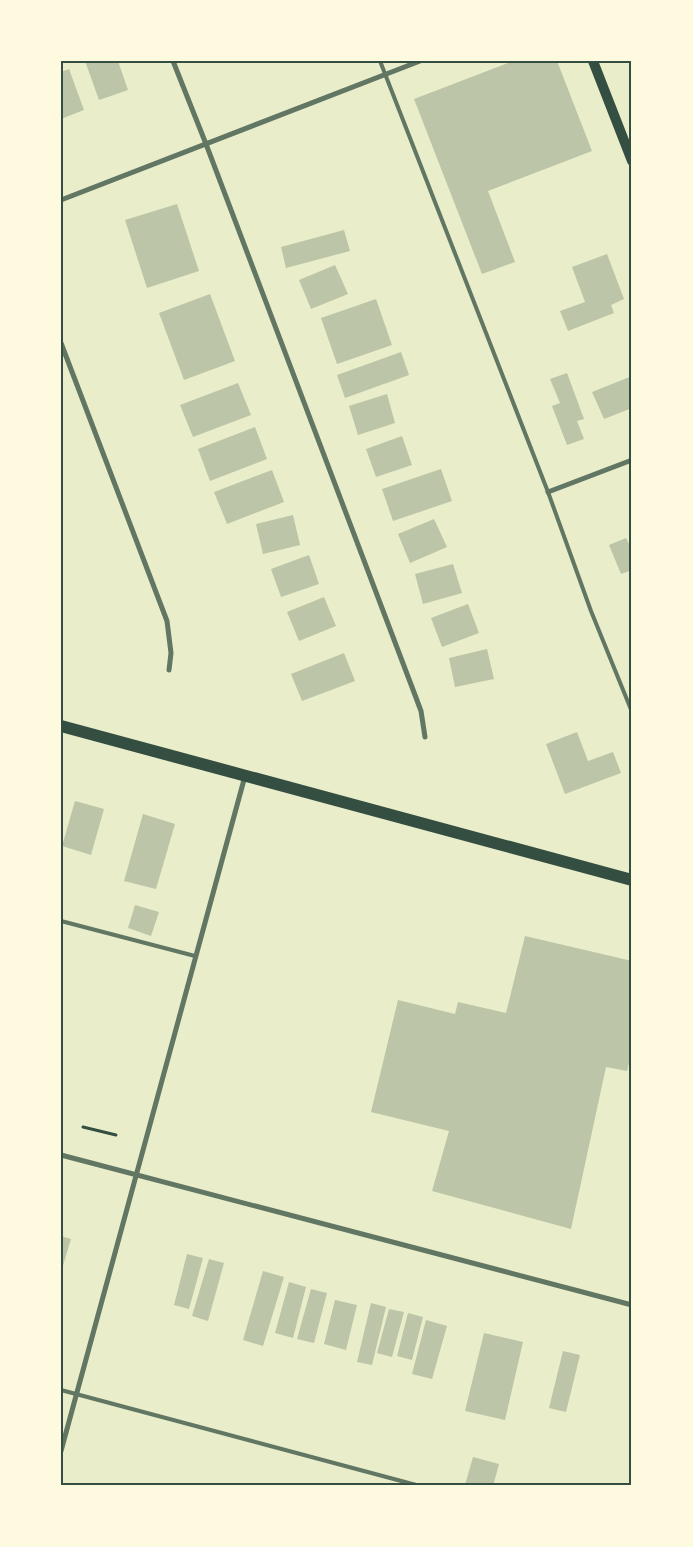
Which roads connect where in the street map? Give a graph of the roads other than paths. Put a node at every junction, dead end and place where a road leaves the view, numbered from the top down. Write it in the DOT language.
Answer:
graph roads {
  1 [pos="173,61"];
  2 [pos="380,61"];
  3 [pos="420,61"];
  4 [pos="593,61"];
  5 [pos="385,75"];
  6 [pos="206,144"];
  7 [pos="632,161"];
  8 [pos="61,200"];
  9 [pos="61,343"];
  10 [pos="632,460"];
  11 [pos="548,492"];
  12 [pos="169,670"];
  13 [pos="632,712"];
  14 [pos="61,726"];
  15 [pos="425,737"];
  16 [pos="245,776"];
  17 [pos="632,880"];
  18 [pos="61,921"];
  19 [pos="195,956"];
  20 [pos="61,1155"];
  21 [pos="136,1174"];
  22 [pos="632,1305"];
  23 [pos="61,1390"];
  24 [pos="77,1394"];
  25 [pos="61,1451"];
  26 [pos="420,1486"];
  1 -- 6 [label="street"];
  2 -- 5 [label="lane"];
  3 -- 5 [label="street"];
  4 -- 7 [label="main road"];
  5 -- 6 [label="street"];
  5 -- 11 [label="lane"];
  6 -- 8 [label="street"];
  6 -- 15 [label="street"];
  9 -- 12 [label="street"];
  10 -- 11 [label="street"];
  11 -- 13 [label="lane"];
  14 -- 16 [label="main road"];
  16 -- 17 [label="main road"];
  16 -- 19 [label="street"];
  18 -- 19 [label="lane"];
  19 -- 21 [label="street"];
  20 -- 21 [label="street"];
  21 -- 22 [label="street"];
  21 -- 24 [label="street"];
  23 -- 24 [label="lane"];
  24 -- 25 [label="street"];
  24 -- 26 [label="lane"];
}
